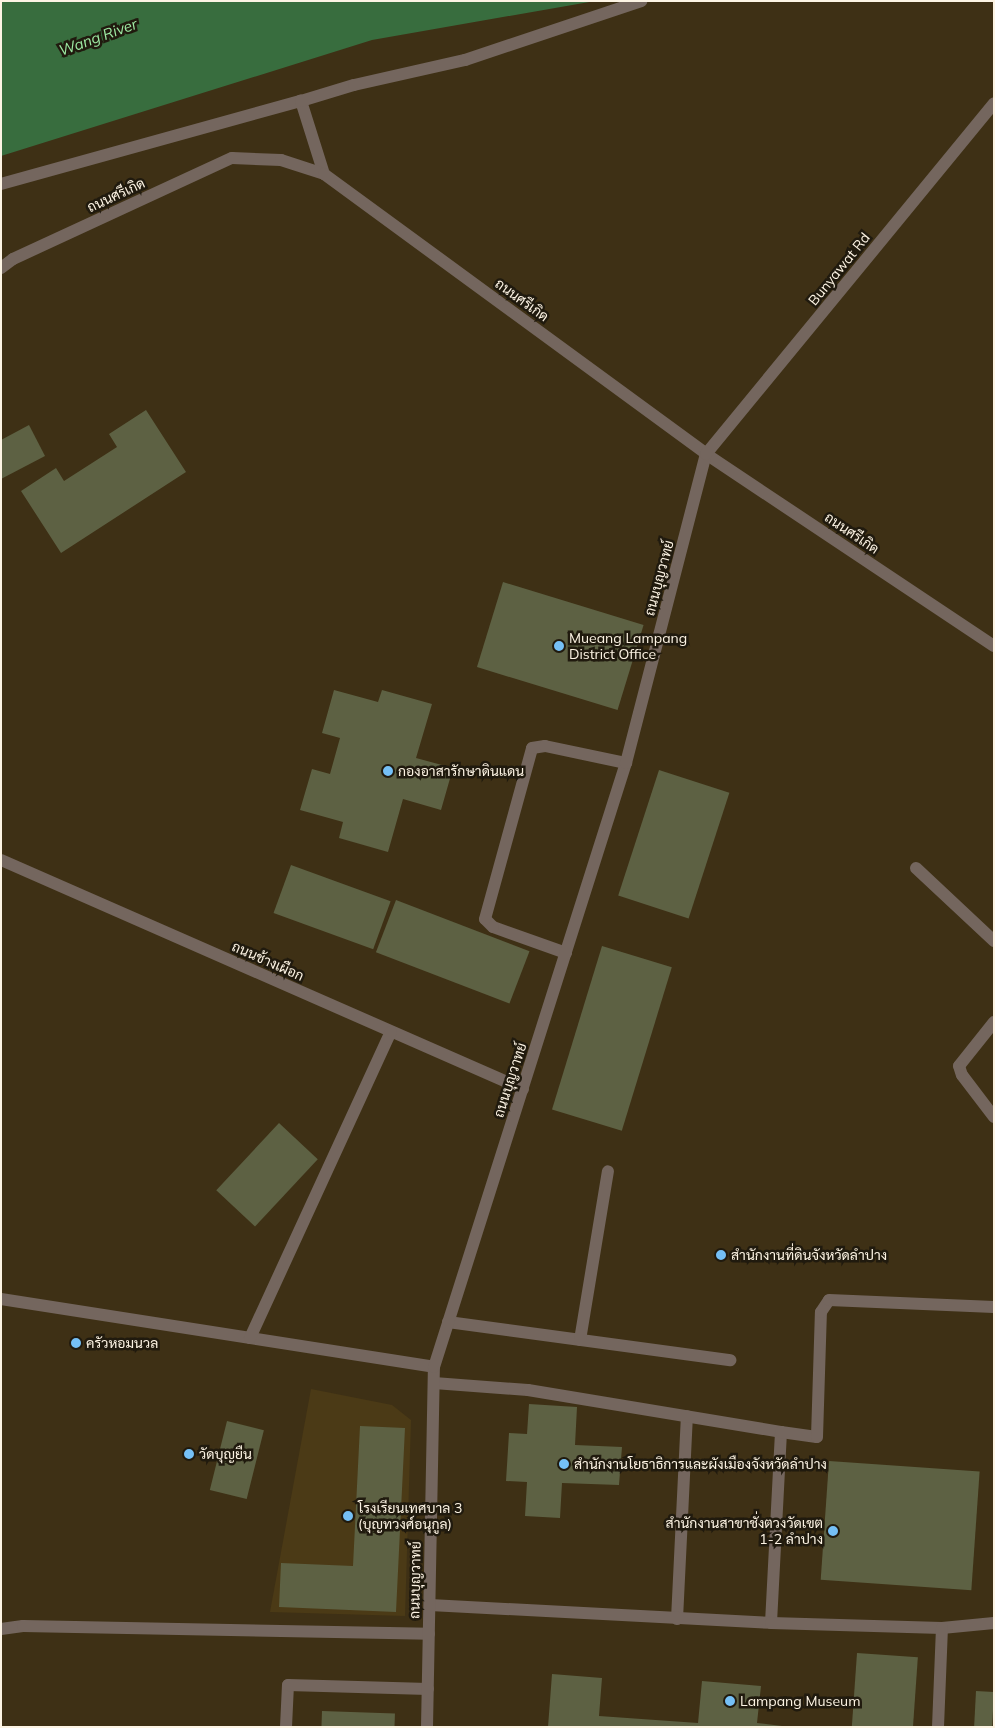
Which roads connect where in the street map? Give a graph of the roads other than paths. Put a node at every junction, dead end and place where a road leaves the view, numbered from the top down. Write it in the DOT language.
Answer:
graph roads {
  1 [pos="641,1"];
  2 [pos="301,101"];
  3 [pos="994,103"];
  4 [pos="990,116"];
  5 [pos="324,174"];
  6 [pos="1,184"];
  7 [pos="1,268"];
  8 [pos="706,454"];
  9 [pos="994,646"];
  10 [pos="626,764"];
  11 [pos="1,860"];
  12 [pos="916,868"];
  13 [pos="994,941"];
  14 [pos="566,953"];
  15 [pos="994,1022"];
  16 [pos="391,1032"];
  17 [pos="523,1089"];
  18 [pos="994,1117"];
  19 [pos="608,1170"];
  20 [pos="1,1299"];
  21 [pos="994,1307"];
  22 [pos="448,1322"];
  23 [pos="250,1338"];
  24 [pos="580,1340"];
  25 [pos="730,1360"];
  26 [pos="434,1367"];
  27 [pos="434,1383"];
  28 [pos="687,1416"];
  29 [pos="781,1432"];
  30 [pos="430,1605"];
  31 [pos="677,1619"];
  32 [pos="771,1623"];
  33 [pos="994,1623"];
  34 [pos="942,1628"];
  35 [pos="1,1629"];
  36 [pos="429,1634"];
  37 [pos="428,1689"];
  38 [pos="286,1727"];
  39 [pos="427,1727"];
  40 [pos="938,1727"];
  1 -- 2 [label="street"];
  2 -- 5 [label="street"];
  2 -- 6 [label="street"];
  3 -- 4 [label="street, Bunyawat Rd"];
  4 -- 8 [label="street, Bunyawat Rd"];
  5 -- 7 [label="street, ถนนศรีเกิด"];
  5 -- 8 [label="street, ถนนศรีเกิด"];
  8 -- 9 [label="street, ถนนศรีเกิด"];
  8 -- 10 [label="street, ถนนบุญวาทย์"];
  10 -- 14 [label="street, ถนนบุญวาทย์"];
  10 -- 14 [label="street"];
  11 -- 16 [label="street, ถนนช้างเผือก"];
  12 -- 13 [label="street"];
  14 -- 17 [label="street, ถนนบุญวาทย์"];
  15 -- 18 [label="street"];
  16 -- 17 [label="street, ถนนช้างเผือก"];
  16 -- 23 [label="street"];
  17 -- 22 [label="street, ถนนบุญวาทย์"];
  19 -- 24 [label="street"];
  20 -- 23 [label="street"];
  21 -- 29 [label="street"];
  22 -- 24 [label="street"];
  22 -- 26 [label="street, ถนนบุญวาทย์"];
  23 -- 26 [label="street"];
  24 -- 25 [label="street"];
  26 -- 27 [label="street, ถนนบุญวาทย์"];
  27 -- 28 [label="street"];
  27 -- 30 [label="street, ถนนบุญวาทย์"];
  28 -- 29 [label="street"];
  28 -- 31 [label="street"];
  29 -- 32 [label="street"];
  30 -- 31 [label="street"];
  30 -- 36 [label="street, ถนนบุญวาทย์"];
  31 -- 32 [label="street"];
  32 -- 34 [label="street"];
  33 -- 34 [label="street"];
  34 -- 40 [label="street"];
  35 -- 36 [label="street"];
  36 -- 37 [label="street, ถนนบุญวาทย์"];
  37 -- 38 [label="street"];
  37 -- 39 [label="street, ถนนบุญวาทย์"];
}
